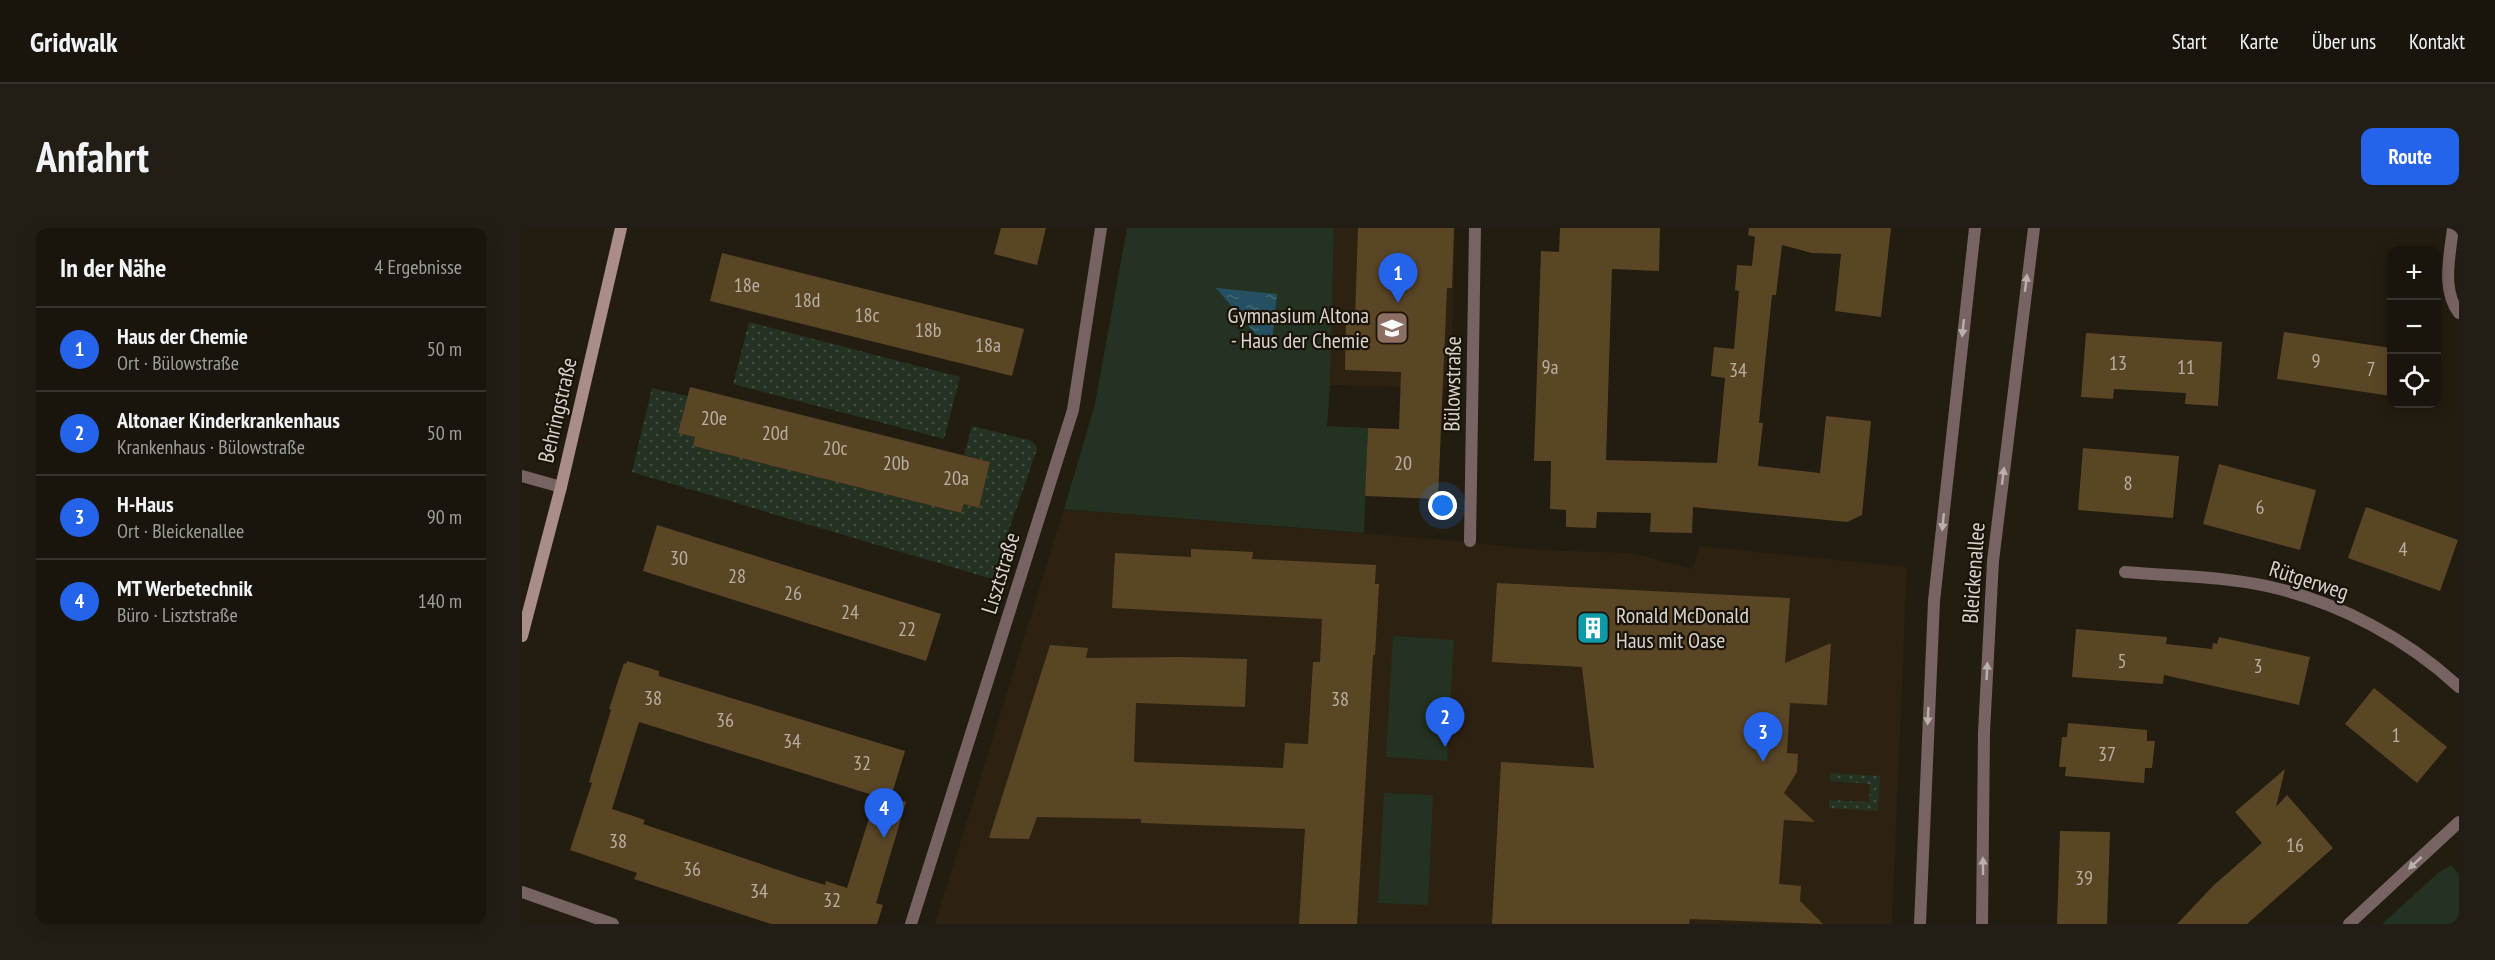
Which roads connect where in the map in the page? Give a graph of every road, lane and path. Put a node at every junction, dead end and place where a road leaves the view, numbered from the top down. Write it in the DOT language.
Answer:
graph roads {
  1 [pos="621,228"];
  2 [pos="1101,228"];
  3 [pos="1475,228"];
  4 [pos="1975,228"];
  5 [pos="2034,228"];
  6 [pos="2453,228"];
  7 [pos="2459,313"];
  8 [pos="522,476"];
  9 [pos="561,487"];
  10 [pos="1470,541"];
  11 [pos="2125,572"];
  12 [pos="522,636"];
  13 [pos="2459,687"];
  14 [pos="2459,822"];
  15 [pos="522,892"];
  16 [pos="613,924"];
  17 [pos="911,924"];
  18 [pos="1920,924"];
  19 [pos="1982,924"];
  20 [pos="2349,924"];
  1 -- 9 [label="main road, Behringstraße"];
  2 -- 17 [label="street, Lisztstraße"];
  3 -- 10 [label="street, Bülowstraße"];
  4 -- 18 [label="street, Bleickenallee, one-way"];
  19 -- 5 [label="street, Bleickenallee, one-way"];
  6 -- 7 [label="street"];
  8 -- 9 [label="street"];
  9 -- 12 [label="main road, Behringstraße"];
  11 -- 13 [label="street, Rütgerweg"];
  14 -- 20 [label="street, one-way"];
  15 -- 16 [label="street"];
}
